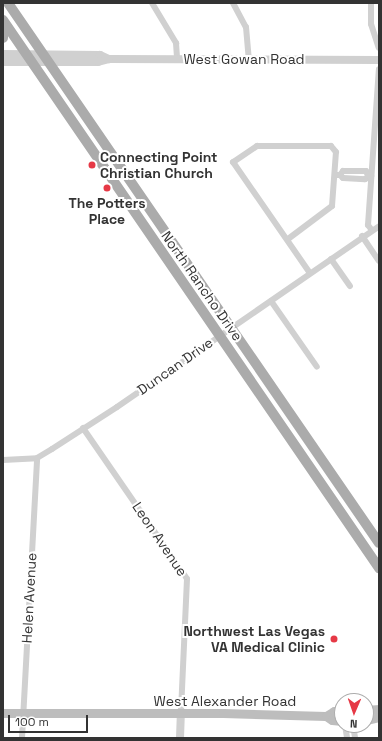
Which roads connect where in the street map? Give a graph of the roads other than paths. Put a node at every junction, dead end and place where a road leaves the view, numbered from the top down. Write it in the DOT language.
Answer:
graph roads {
  1 [pos="8,3"];
  2 [pos="152,3"];
  3 [pos="233,3"];
  4 [pos="371,3"];
  5 [pos="3,20"];
  6 [pos="3,27"];
  7 [pos="3,38"];
  8 [pos="379,48"];
  9 [pos="3,54"];
  10 [pos="30,58"];
  11 [pos="46,58"];
  12 [pos="177,59"];
  13 [pos="250,59"];
  14 [pos="379,60"];
  15 [pos="3,62"];
  16 [pos="379,69"];
  17 [pos="337,175"];
  18 [pos="370,176"];
  19 [pos="135,187"];
  20 [pos="120,190"];
  21 [pos="131,207"];
  22 [pos="162,226"];
  23 [pos="379,226"];
  24 [pos="371,229"];
  25 [pos="362,236"];
  26 [pos="288,239"];
  27 [pos="331,259"];
  28 [pos="379,261"];
  29 [pos="310,273"];
  30 [pos="350,286"];
  31 [pos="271,300"];
  32 [pos="231,327"];
  33 [pos="219,335"];
  34 [pos="317,367"];
  35 [pos="83,428"];
  36 [pos="37,458"];
  37 [pos="3,460"];
  38 [pos="379,543"];
  39 [pos="379,568"];
  40 [pos="334,711"];
  41 [pos="181,712"];
  42 [pos="3,713"];
  43 [pos="24,713"];
  44 [pos="326,716"];
  45 [pos="334,720"];
  46 [pos="22,738"];
  47 [pos="180,738"];
  1 -- 11 [label="main road, North Rancho Drive"];
  2 -- 12 [label="street"];
  3 -- 13 [label="street"];
  4 -- 8 [label="street"];
  5 -- 10 [label="main road, North Rancho Drive"];
  6 -- 7 [label="main road"];
  9 -- 10 [label="street, West Gowan Road"];
  10 -- 11 [label="street, West Gowan Road"];
  10 -- 15 [label="street, West Gowan Road"];
  10 -- 20 [label="main road, North Rancho Drive"];
  11 -- 12 [label="street, West Gowan Road"];
  11 -- 19 [label="main road, North Rancho Drive"];
  12 -- 13 [label="street, West Gowan Road"];
  13 -- 14 [label="street, West Gowan Road"];
  16 -- 18 [label="street"];
  17 -- 18 [label="street"];
  17 -- 26 [label="street"];
  17 -- 26 [label="street"];
  18 -- 24 [label="street"];
  19 -- 20 [label="main road"];
  19 -- 22 [label="main road, North Rancho Drive"];
  20 -- 21 [label="main road, North Rancho Drive"];
  21 -- 22 [label="main road"];
  21 -- 33 [label="main road, North Rancho Drive"];
  22 -- 32 [label="main road, North Rancho Drive"];
  23 -- 24 [label="street, Duncan Drive"];
  24 -- 25 [label="street, Duncan Drive"];
  25 -- 27 [label="street, Duncan Drive"];
  25 -- 28 [label="street"];
  26 -- 29 [label="street"];
  27 -- 29 [label="street, Duncan Drive"];
  27 -- 30 [label="street"];
  29 -- 31 [label="street, Duncan Drive"];
  31 -- 32 [label="street, Duncan Drive"];
  31 -- 34 [label="street"];
  32 -- 33 [label="street, Duncan Drive"];
  32 -- 38 [label="main road, North Rancho Drive"];
  33 -- 35 [label="street, Duncan Drive"];
  33 -- 39 [label="main road, North Rancho Drive"];
  35 -- 36 [label="street, Duncan Drive"];
  35 -- 41 [label="street, Leon Avenue"];
  36 -- 37 [label="street, Duncan Drive"];
  36 -- 43 [label="street, Helen Avenue"];
  40 -- 44 [label="main road, West Alexander Road"];
  41 -- 43 [label="main road, West Alexander Road"];
  41 -- 44 [label="main road, West Alexander Road"];
  41 -- 47 [label="street, Leon Avenue"];
  42 -- 43 [label="main road, West Alexander Road"];
  43 -- 46 [label="street, Helen Avenue"];
  44 -- 45 [label="main road, West Alexander Road"];
}
